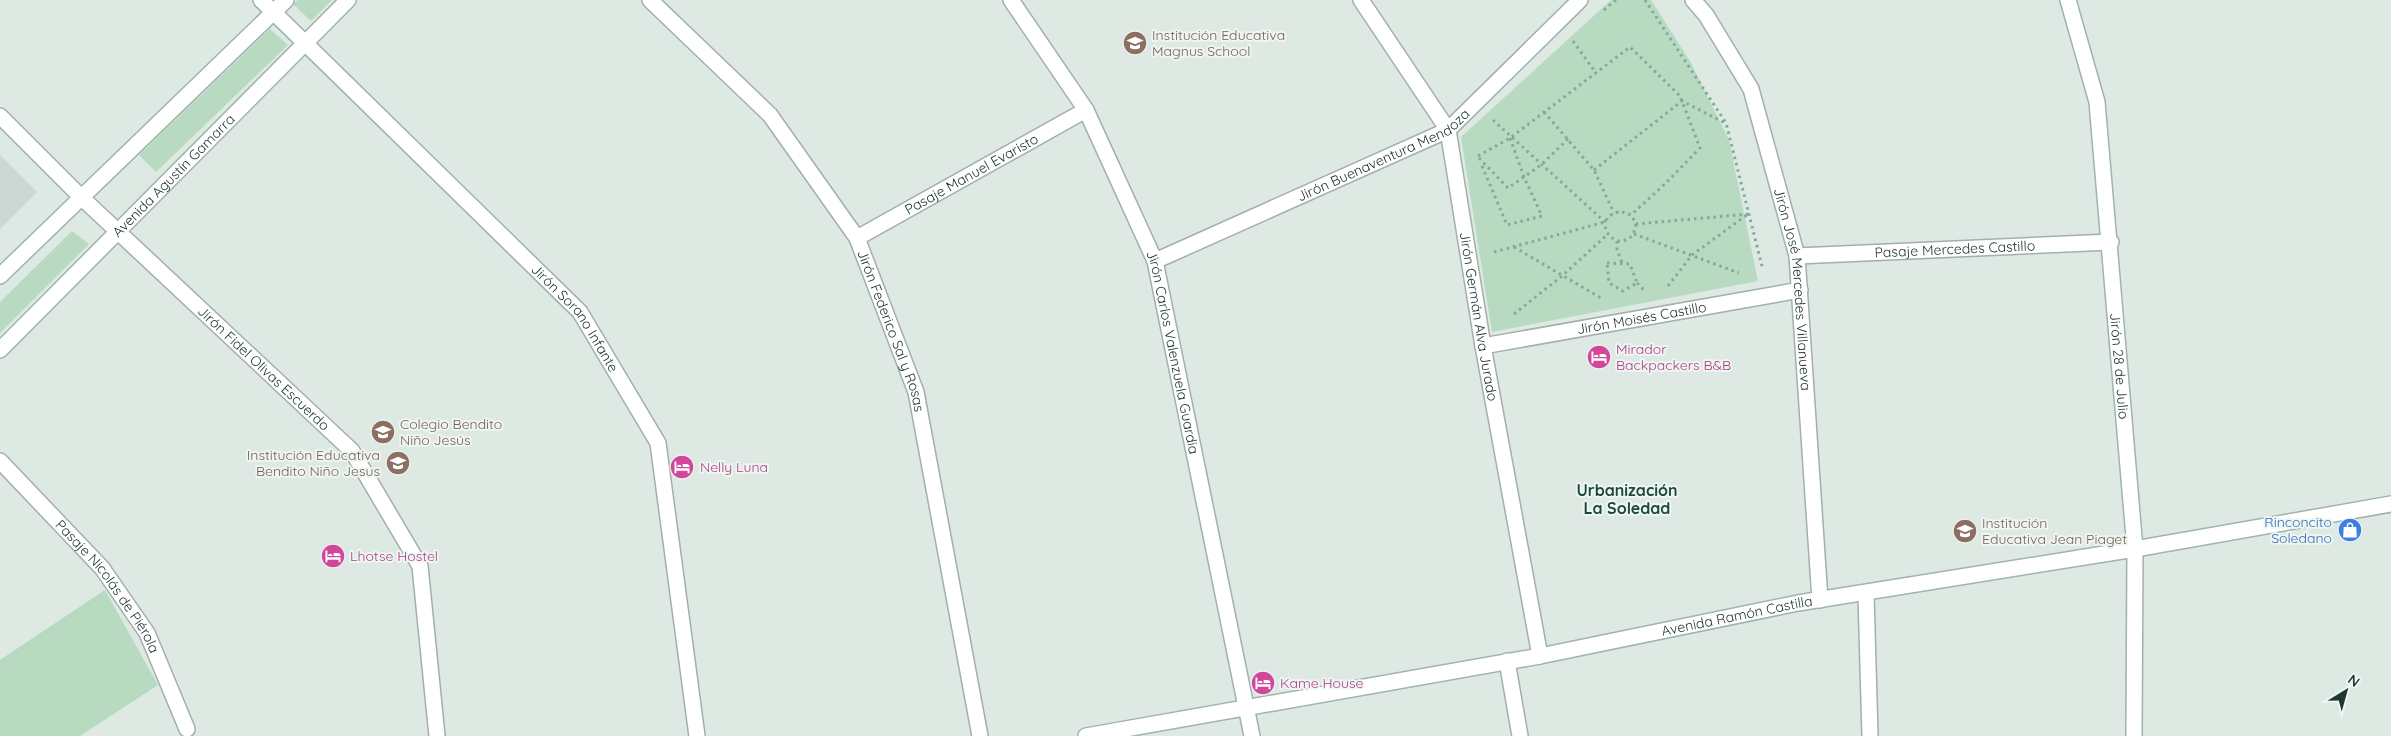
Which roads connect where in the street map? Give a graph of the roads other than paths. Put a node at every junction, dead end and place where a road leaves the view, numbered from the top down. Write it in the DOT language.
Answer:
graph roads {
  1 [pos="261,0"];
  2 [pos="286,0"];
  3 [pos="348,0"];
  4 [pos="650,0"];
  5 [pos="1011,0"];
  6 [pos="1361,0"];
  7 [pos="1580,0"];
  8 [pos="1693,0"];
  9 [pos="2068,0"];
  10 [pos="274,12"];
  11 [pos="304,42"];
  12 [pos="1086,110"];
  13 [pos="0,116"];
  14 [pos="1448,130"];
  15 [pos="81,196"];
  16 [pos="117,230"];
  17 [pos="857,238"];
  18 [pos="2111,242"];
  19 [pos="1797,256"];
  20 [pos="1155,261"];
  21 [pos="0,276"];
  22 [pos="1800,290"];
  23 [pos="1483,346"];
  24 [pos="0,350"];
  25 [pos="0,461"];
  26 [pos="2391,504"];
  27 [pos="2135,549"];
  28 [pos="1866,594"];
  29 [pos="1820,600"];
  30 [pos="1540,656"];
  31 [pos="1506,661"];
  32 [pos="1248,708"];
  33 [pos="187,729"];
  34 [pos="437,736"];
  35 [pos="698,736"];
  36 [pos="980,736"];
  37 [pos="1086,736"];
  38 [pos="1252,736"];
  39 [pos="1520,736"];
  40 [pos="1870,736"];
  41 [pos="2134,736"];
  1 -- 10 [label="street, Jirón Sorano Infante"];
  2 -- 10 [label="street"];
  3 -- 11 [label="street, Avenida Agustín Gamarra"];
  4 -- 17 [label="street, Jirón Federico Sal y Rosas"];
  5 -- 12 [label="street, Jirón Carlos Valenzuela Guardia"];
  6 -- 14 [label="street, Jirón Germán Alva Jurado"];
  7 -- 14 [label="street, Jirón Buenaventura Mendoza"];
  8 -- 19 [label="street, Jirón José Mercedes Villanueva"];
  9 -- 18 [label="street, Jirón 28 de Julio"];
  10 -- 11 [label="street, Jirón Sorano Infante"];
  10 -- 15 [label="street"];
  11 -- 16 [label="street, Avenida Agustín Gamarra"];
  11 -- 35 [label="street, Jirón Sorano Infante"];
  12 -- 17 [label="street, Pasaje Manuel Evaristo"];
  12 -- 20 [label="street, Jirón Carlos Valenzuela Guardia"];
  13 -- 15 [label="street, Jirón Fidel Olivas Escuerdo"];
  14 -- 20 [label="street, Jirón Buenaventura Mendoza"];
  14 -- 23 [label="street, Jirón Germán Alva Jurado"];
  15 -- 16 [label="street, Jirón Fidel Olivas Escuerdo"];
  15 -- 21 [label="street"];
  16 -- 24 [label="street, Avenida Agustín Gamarra"];
  16 -- 34 [label="street, Jirón Fidel Olivas Escuerdo"];
  17 -- 36 [label="street, Jirón Federico Sal y Rosas"];
  18 -- 19 [label="street, Pasaje Mercedes Castillo"];
  18 -- 27 [label="street, Jirón 28 de Julio"];
  19 -- 22 [label="street, Jirón José Mercedes Villanueva"];
  20 -- 32 [label="street, Jirón Carlos Valenzuela Guardia"];
  22 -- 23 [label="street, Jirón Moisés Castillo"];
  22 -- 29 [label="street, Jirón José Mercedes Villanueva"];
  23 -- 30 [label="street, Jirón Germán Alva Jurado"];
  25 -- 33 [label="street, Pasaje Nicolás de Piérola"];
  26 -- 27 [label="street, Avenida Ramón Castilla"];
  27 -- 28 [label="street, Avenida Ramón Castilla"];
  27 -- 41 [label="street, Jirón 28 de Julio"];
  28 -- 29 [label="street, Avenida Ramón Castilla"];
  28 -- 40 [label="street"];
  29 -- 30 [label="street, Avenida Ramón Castilla"];
  30 -- 31 [label="street, Avenida Ramón Castilla"];
  31 -- 32 [label="street, Avenida Ramón Castilla"];
  31 -- 39 [label="street"];
  32 -- 37 [label="street, Avenida Ramón Castilla"];
  32 -- 38 [label="street, Jirón Carlos Valenzuela Guardia"];
}
